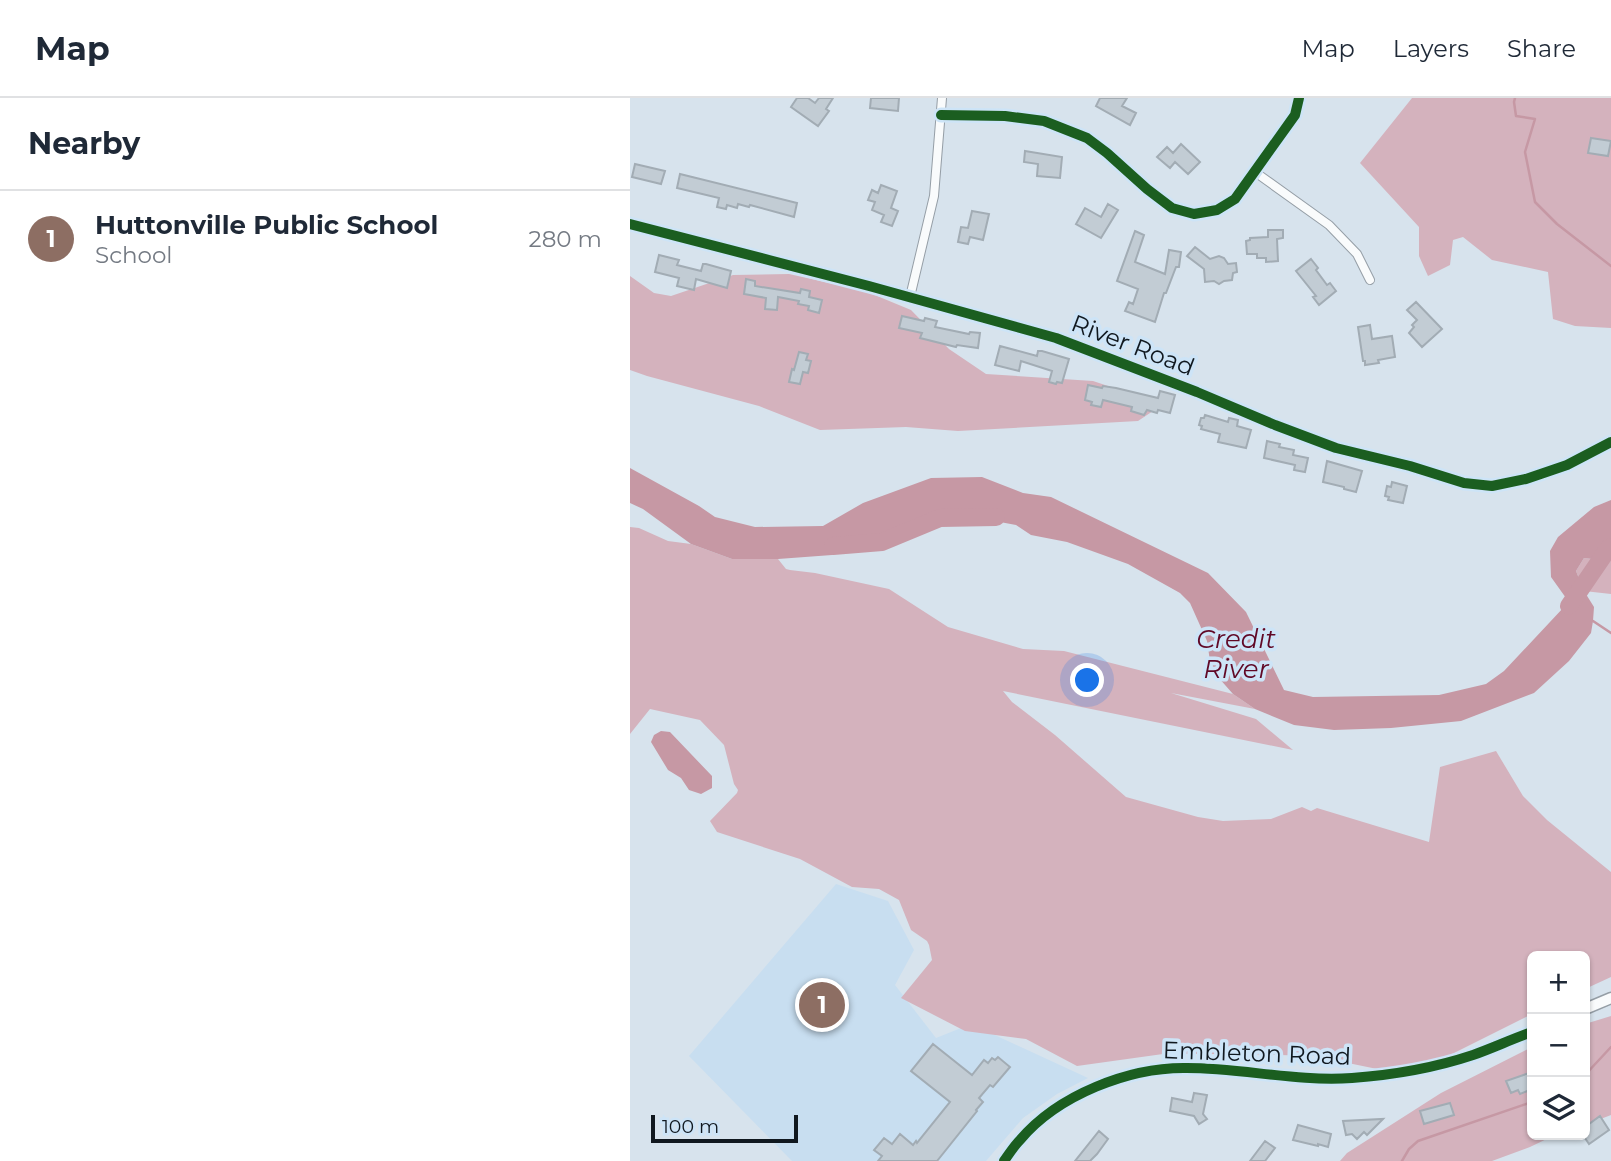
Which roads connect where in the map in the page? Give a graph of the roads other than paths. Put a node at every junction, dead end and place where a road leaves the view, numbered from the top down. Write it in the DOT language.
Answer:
graph roads {
  1 [pos="942,98"];
  2 [pos="1299,98"];
  3 [pos="941,115"];
  4 [pos="1255,172"];
  5 [pos="630,224"];
  6 [pos="1370,280"];
  7 [pos="910,298"];
  8 [pos="1611,442"];
  9 [pos="1611,998"];
  10 [pos="1590,1007"];
  11 [pos="1527,1034"];
  12 [pos="1004,1161"];
  1 -- 3 [label="street"];
  2 -- 4 [label="street"];
  3 -- 4 [label="street"];
  3 -- 7 [label="street"];
  4 -- 6 [label="street"];
  5 -- 7 [label="street, River Road"];
  7 -- 8 [label="street, River Road"];
  9 -- 10 [label="street"];
  11 -- 12 [label="street, Embleton Road"];
}
